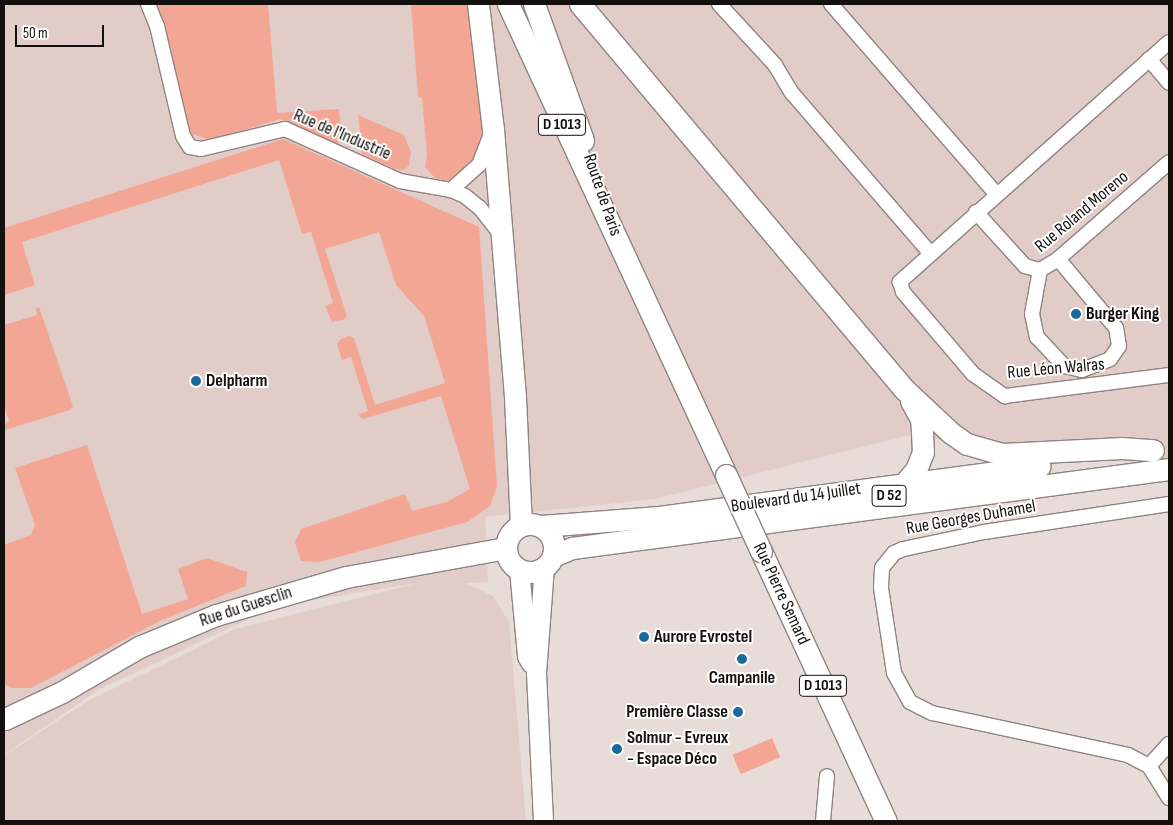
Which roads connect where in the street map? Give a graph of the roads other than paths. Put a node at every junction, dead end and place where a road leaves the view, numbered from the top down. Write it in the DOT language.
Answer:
graph roads {
  1 [pos="148,4"];
  2 [pos="478,4"];
  3 [pos="508,4"];
  4 [pos="534,4"];
  5 [pos="580,4"];
  6 [pos="719,4"];
  7 [pos="831,4"];
  8 [pos="1169,42"];
  9 [pos="1149,59"];
  10 [pos="1169,83"];
  11 [pos="493,129"];
  12 [pos="1169,162"];
  13 [pos="451,190"];
  14 [pos="996,194"];
  15 [pos="976,212"];
  16 [pos="500,234"];
  17 [pos="619,244"];
  18 [pos="930,253"];
  19 [pos="1058,259"];
  20 [pos="1040,270"];
  21 [pos="1082,370"];
  22 [pos="1169,375"];
  23 [pos="904,388"];
  24 [pos="1077,388"];
  25 [pos="1161,449"];
  26 [pos="1168,470"];
  27 [pos="726,476"];
  28 [pos="906,483"];
  29 [pos="1169,504"];
  30 [pos="767,524"];
  31 [pos="531,526"];
  32 [pos="506,548"];
  33 [pos="548,562"];
  34 [pos="519,569"];
  35 [pos="536,672"];
  36 [pos="4,724"];
  37 [pos="1169,744"];
  38 [pos="1149,766"];
  39 [pos="827,776"];
  40 [pos="1169,798"];
  41 [pos="543,821"];
  42 [pos="823,821"];
  43 [pos="886,821"];
  1 -- 13 [label="street, Rue de l'Industrie"];
  2 -- 11 [label="main road"];
  3 -- 17 [label="main road, Route de Paris / D 1013"];
  4 -- 17 [label="main road, Route de Paris / D 1013"];
  5 -- 23 [label="main road"];
  6 -- 18 [label="street"];
  7 -- 14 [label="street"];
  8 -- 9 [label="street"];
  9 -- 10 [label="street"];
  9 -- 14 [label="street"];
  11 -- 13 [label="street"];
  11 -- 16 [label="main road"];
  12 -- 19 [label="street, Rue Roland Moreno"];
  13 -- 16 [label="street, Rue de l'Industrie"];
  14 -- 15 [label="street"];
  15 -- 18 [label="street"];
  15 -- 20 [label="street, Rue Roland Moreno"];
  16 -- 31 [label="main road"];
  17 -- 27 [label="main road, Route de Paris / D 1013"];
  18 -- 24 [label="street, Rue Léon Walras"];
  19 -- 20 [label="street, Rue Roland Moreno"];
  19 -- 21 [label="street"];
  20 -- 21 [label="street"];
  21 -- 24 [label="street"];
  22 -- 24 [label="street, Rue Léon Walras"];
  23 -- 25 [label="main road"];
  23 -- 28 [label="main road, D 52"];
  25 -- 28 [label="main road, Boulevard du 14 Juillet"];
  26 -- 30 [label="main road, Boulevard du 14 Juillet"];
  27 -- 43 [label="main road, Rue Pierre Semard / D 1013, bridge"];
  28 -- 30 [label="main road, D 52"];
  28 -- 31 [label="main road, Boulevard du 14 Juillet"];
  29 -- 38 [label="street, Rue Georges Duhamel"];
  30 -- 33 [label="main road, Boulevard du 14 Juillet"];
  31 -- 32 [label="main road"];
  31 -- 33 [label="main road"];
  32 -- 34 [label="main road"];
  32 -- 36 [label="main road, Rue du Guesclin"];
  33 -- 34 [label="main road"];
  33 -- 35 [label="main road"];
  34 -- 35 [label="main road"];
  35 -- 41 [label="main road"];
  37 -- 38 [label="street"];
  38 -- 40 [label="street"];
  39 -- 42 [label="street"];
}
